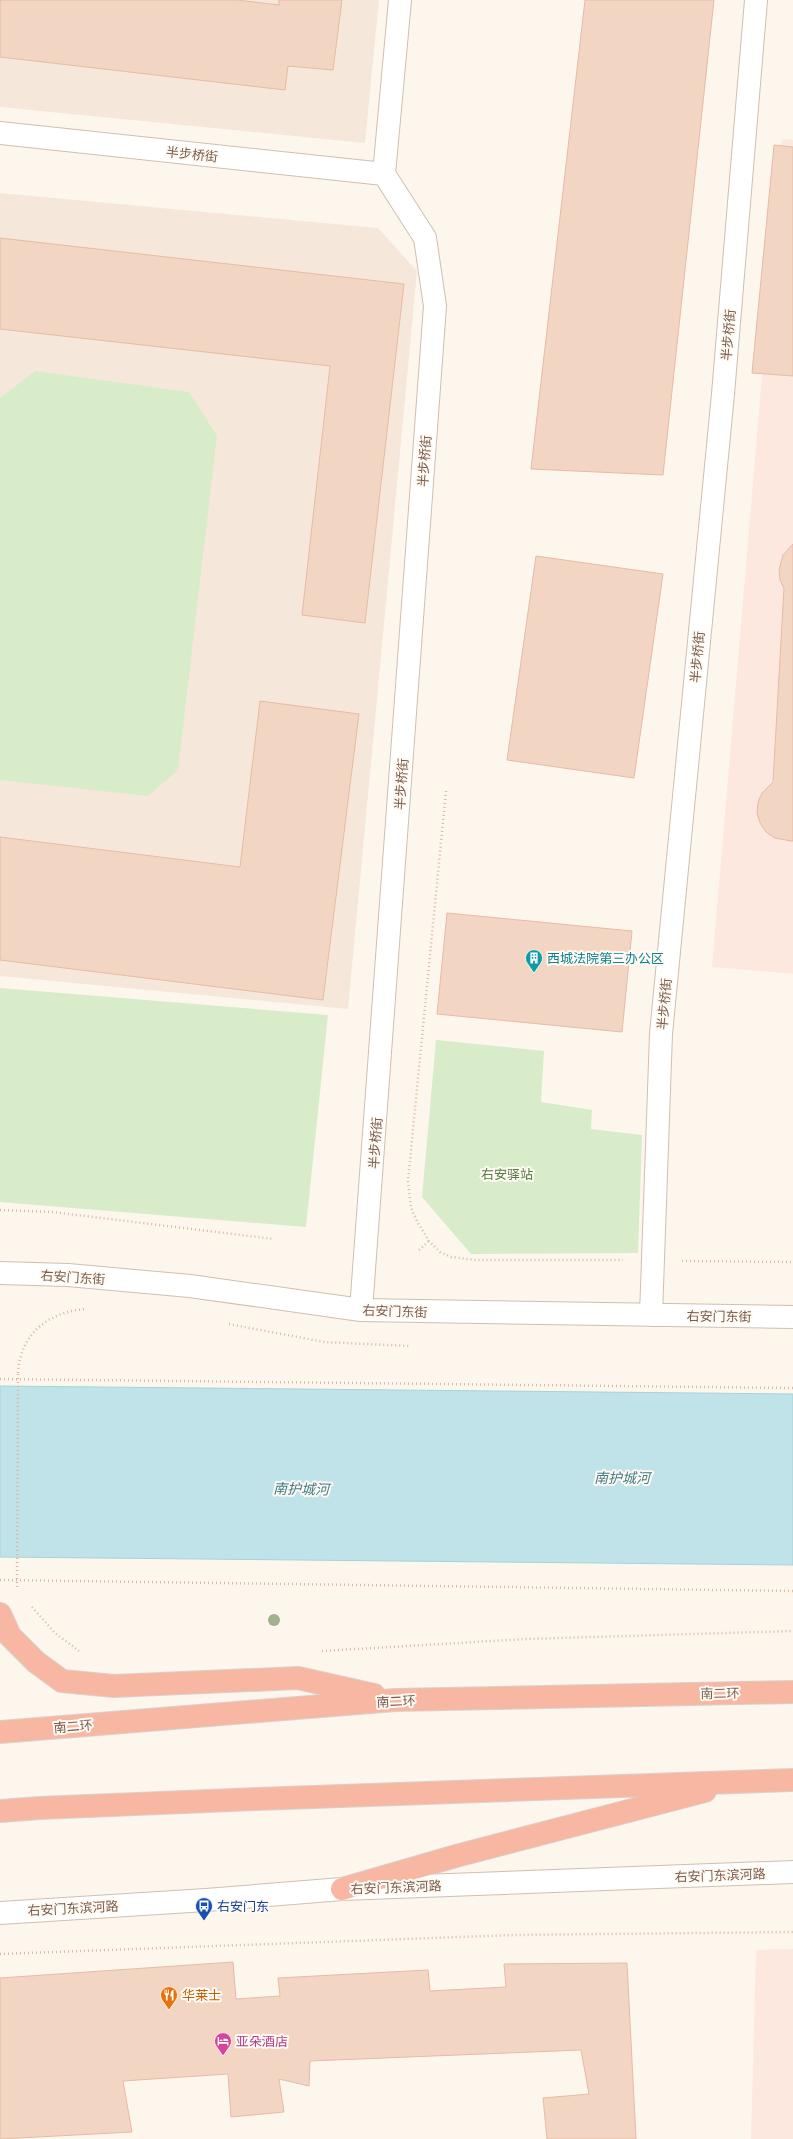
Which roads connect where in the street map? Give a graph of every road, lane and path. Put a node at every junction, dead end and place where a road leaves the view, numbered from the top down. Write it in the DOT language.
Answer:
graph roads {
  1 [pos="400,0"];
  2 [pos="756,0"];
  3 [pos="0,133"];
  4 [pos="384,174"];
  5 [pos="446,791"];
  6 [pos="0,1210"];
  7 [pos="274,1239"];
  8 [pos="429,1241"];
  9 [pos="419,1250"];
  10 [pos="653,1260"];
  11 [pos="793,1262"];
  12 [pos="0,1274"];
  13 [pos="90,1309"];
  14 [pos="361,1310"];
  15 [pos="651,1315"];
  16 [pos="793,1317"];
  17 [pos="221,1323"];
  18 [pos="409,1346"];
  19 [pos="0,1379"];
  20 [pos="793,1388"];
  21 [pos="0,1580"];
  22 [pos="793,1591"];
  23 [pos="21,1592"];
  24 [pos="29,1603"];
  25 [pos="0,1614"];
  26 [pos="793,1631"];
  27 [pos="319,1651"];
  28 [pos="86,1653"];
  29 [pos="793,1692"];
  30 [pos="395,1700"];
  31 [pos="0,1732"];
  32 [pos="793,1780"];
  33 [pos="744,1781"];
  34 [pos="0,1811"];
  35 [pos="793,1872"];
  36 [pos="342,1889"];
  37 [pos="0,1913"];
  38 [pos="793,1932"];
  39 [pos="0,1954"];
  1 -- 4 [label="street"];
  2 -- 10 [label="street, 半步桥街"];
  3 -- 4 [label="street, 半步桥街"];
  4 -- 14 [label="street, 半步桥街"];
  5 -- 8 [label="path"];
  6 -- 7 [label="path"];
  8 -- 9 [label="path"];
  8 -- 10 [label="path"];
  10 -- 11 [label="path"];
  10 -- 15 [label="street, 半步桥街"];
  12 -- 14 [label="street, 右安门东街"];
  13 -- 23 [label="path, bridge"];
  14 -- 15 [label="street, 右安门东街"];
  15 -- 16 [label="street, 右安门东街"];
  17 -- 18 [label="path"];
  19 -- 20 [label="path"];
  21 -- 22 [label="path"];
  24 -- 28 [label="path"];
  25 -- 30 [label="highway"];
  26 -- 27 [label="path"];
  29 -- 30 [label="highway, 南二环"];
  30 -- 31 [label="highway, 南二环"];
  32 -- 33 [label="highway"];
  33 -- 34 [label="highway"];
  33 -- 36 [label="highway"];
  35 -- 36 [label="street, 右安门东滨河路"];
  36 -- 37 [label="street, 右安门东滨河路"];
  38 -- 39 [label="path"];
}
